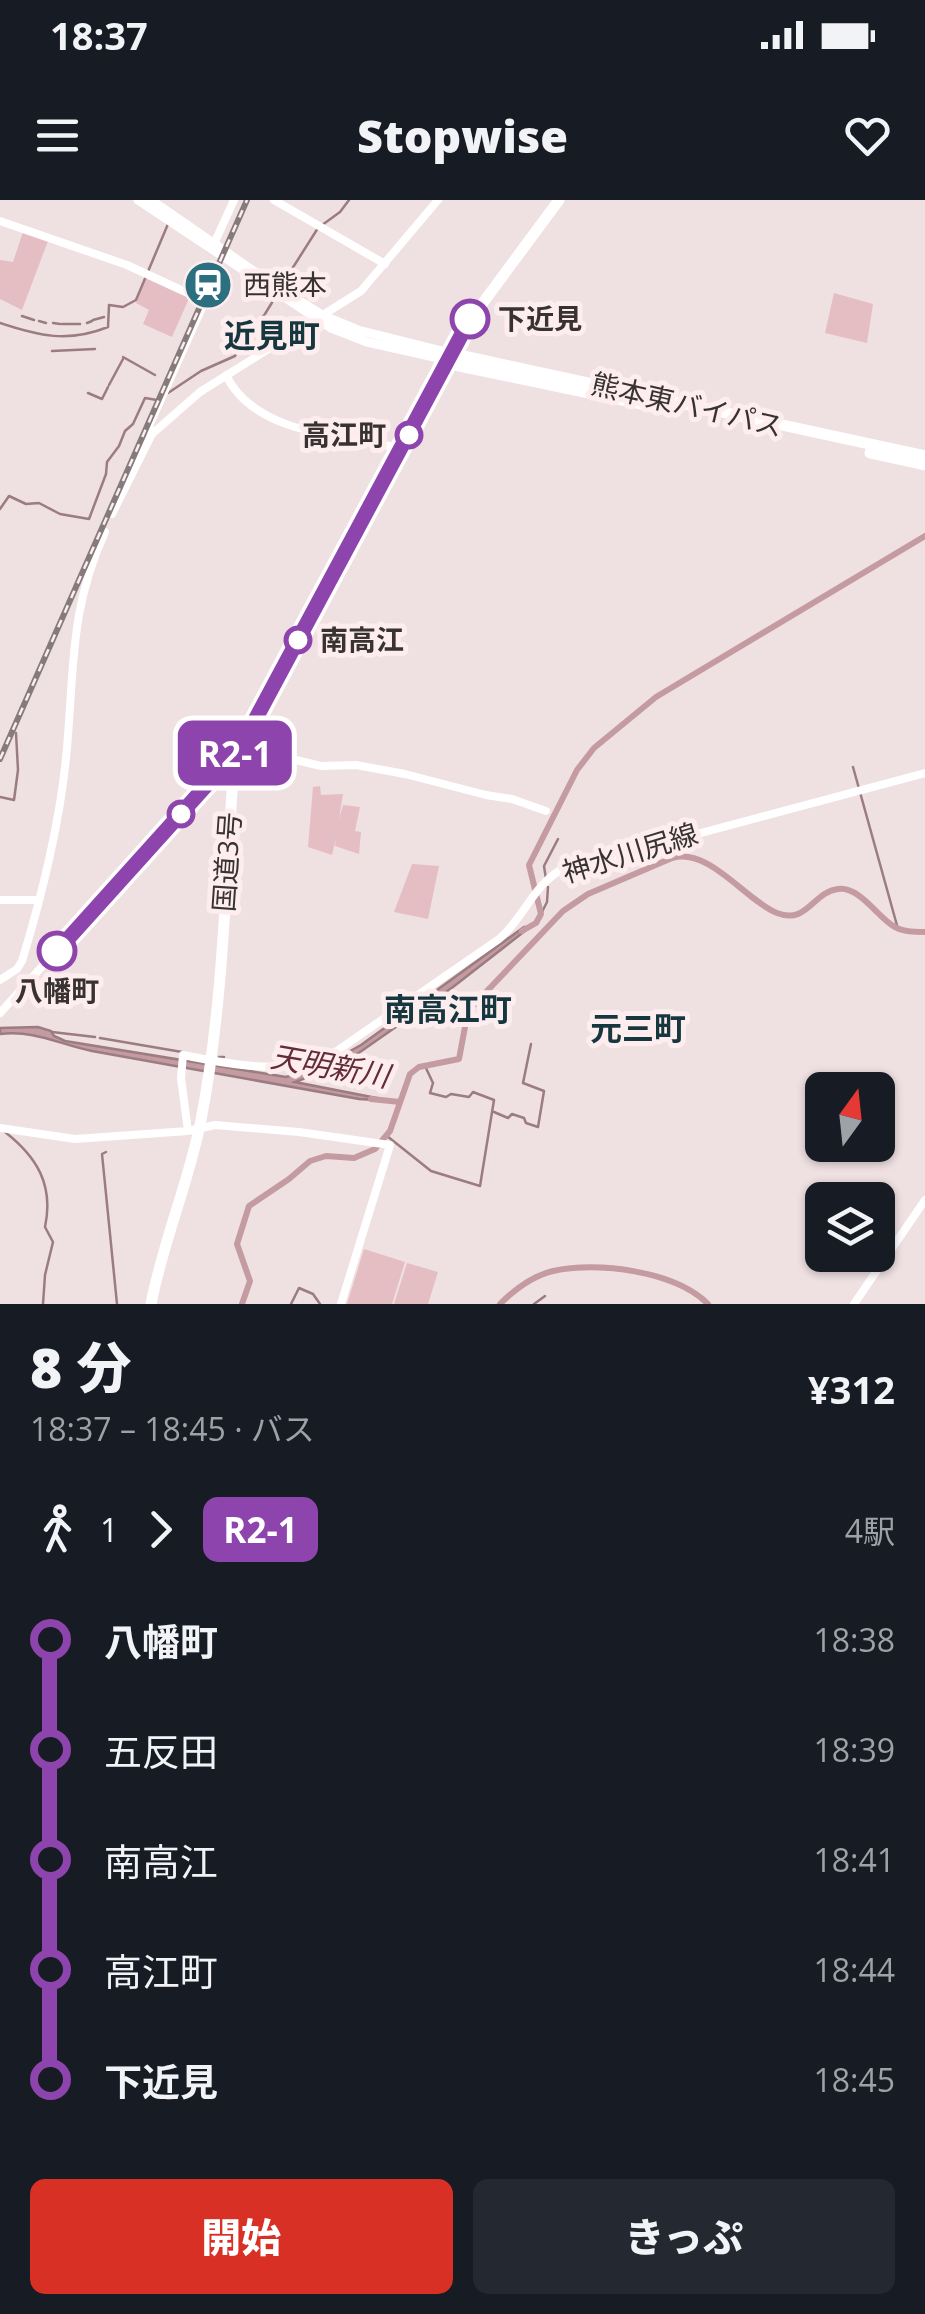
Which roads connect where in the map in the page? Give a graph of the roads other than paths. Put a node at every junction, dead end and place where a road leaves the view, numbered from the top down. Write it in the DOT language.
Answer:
graph roads {
  1 [pos="138,200"];
  2 [pos="151,200"];
  3 [pos="234,200"];
  4 [pos="274,200"];
  5 [pos="438,200"];
  6 [pos="561,200"];
  7 [pos="0,222"];
  8 [pos="212,247"];
  9 [pos="385,264"];
  10 [pos="319,319"];
  11 [pos="450,358"];
  12 [pos="226,375"];
  13 [pos="552,380"];
  14 [pos="621,391"];
  15 [pos="650,405"];
  16 [pos="152,434"];
  17 [pos="403,448"];
  18 [pos="925,456"];
  19 [pos="925,465"];
  20 [pos="112,514"];
  21 [pos="105,532"];
  22 [pos="238,747"];
  23 [pos="233,767"];
  24 [pos="925,773"];
  25 [pos="546,810"];
  26 [pos="0,900"];
  27 [pos="37,900"];
  28 [pos="0,980"];
  29 [pos="0,1014"];
  30 [pos="213,1066"];
  31 [pos="0,1128"];
  32 [pos="198,1129"];
  33 [pos="925,1203"];
  34 [pos="153,1304"];
  35 [pos="341,1304"];
  36 [pos="857,1304"];
  1 -- 8 [label="main road"];
  2 -- 8 [label="main road"];
  3 -- 8 [label="street"];
  4 -- 9 [label="street"];
  5 -- 9 [label="street"];
  6 -- 11 [label="highway, 国道3号"];
  7 -- 16 [label="street"];
  8 -- 10 [label="main road"];
  8 -- 10 [label="main road"];
  9 -- 10 [label="street"];
  10 -- 11 [label="main road"];
  10 -- 11 [label="main road"];
  10 -- 12 [label="street"];
  10 -- 13 [label="main road"];
  11 -- 14 [label="highway, 熊本東バイパス"];
  11 -- 15 [label="highway, 熊本東バイパス"];
  11 -- 17 [label="highway, 国道3号"];
  12 -- 16 [label="street"];
  12 -- 17 [label="street"];
  13 -- 14 [label="highway"];
  13 -- 15 [label="highway"];
  14 -- 18 [label="highway, 熊本東バイパス"];
  15 -- 19 [label="highway, 熊本東バイパス"];
  16 -- 20 [label="street"];
  17 -- 22 [label="highway, 国道3号"];
  21 -- 27 [label="street"];
  22 -- 23 [label="highway, 国道3号"];
  22 -- 25 [label="street"];
  23 -- 29 [label="street"];
  23 -- 30 [label="highway, 国道3号"];
  24 -- 30 [label="street, 神水川尻線"];
  26 -- 27 [label="street"];
  27 -- 28 [label="street"];
  30 -- 32 [label="highway, 国道3号"];
  30 -- 32 [label="street, 神水川尻線"];
  31 -- 32 [label="street"];
  32 -- 34 [label="highway, 国道3号"];
  32 -- 35 [label="street"];
  33 -- 36 [label="street"];
}
